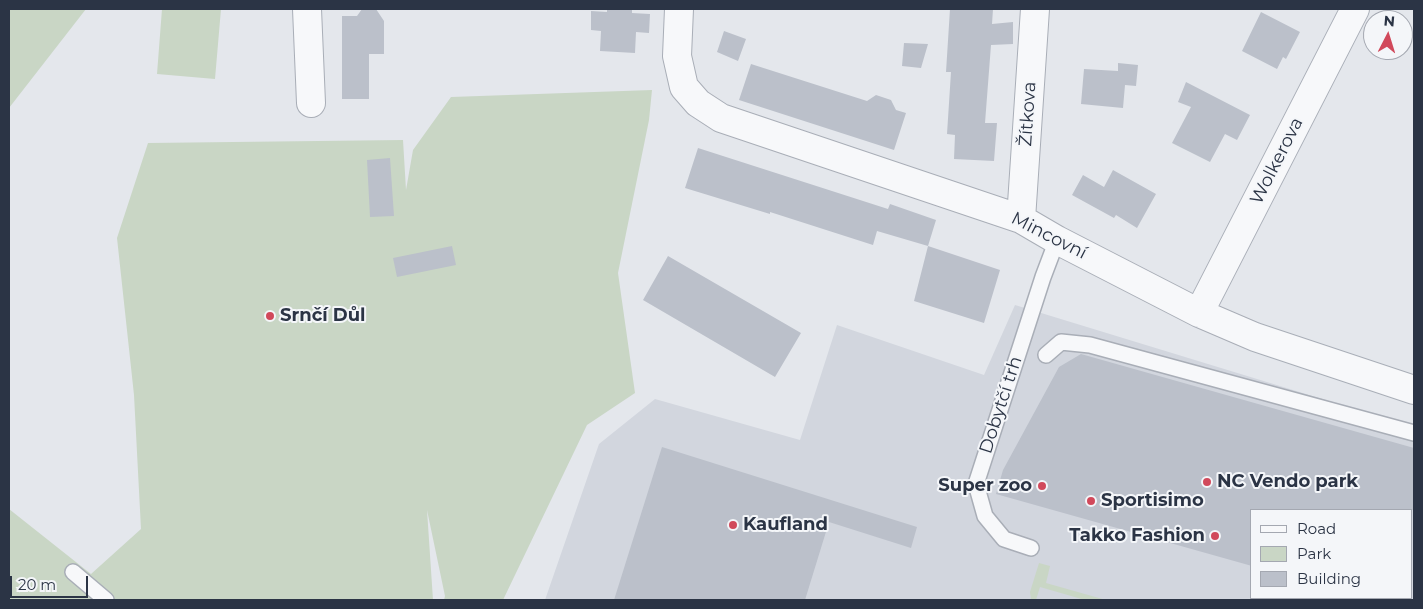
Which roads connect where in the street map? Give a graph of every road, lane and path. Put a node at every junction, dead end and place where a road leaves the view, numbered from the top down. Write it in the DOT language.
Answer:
graph roads {
  1 [pos="307,9"];
  2 [pos="679,9"];
  3 [pos="1035,9"];
  4 [pos="1355,9"];
  5 [pos="311,103"];
  6 [pos="1021,219"];
  7 [pos="1057,240"];
  8 [pos="1199,313"];
  9 [pos="1046,355"];
  10 [pos="1414,390"];
  11 [pos="1414,433"];
  12 [pos="1031,548"];
  13 [pos="73,572"];
  14 [pos="106,600"];
  1 -- 5 [label="street"];
  2 -- 6 [label="street, Mincovní"];
  3 -- 6 [label="street, Žítkova"];
  4 -- 8 [label="street, Wolkerova"];
  6 -- 7 [label="street, Mincovní"];
  7 -- 8 [label="street, Mincovní"];
  7 -- 12 [label="lane, Dobytčí trh"];
  8 -- 10 [label="street, Mincovní"];
  9 -- 11 [label="lane"];
  13 -- 14 [label="lane"];
}
